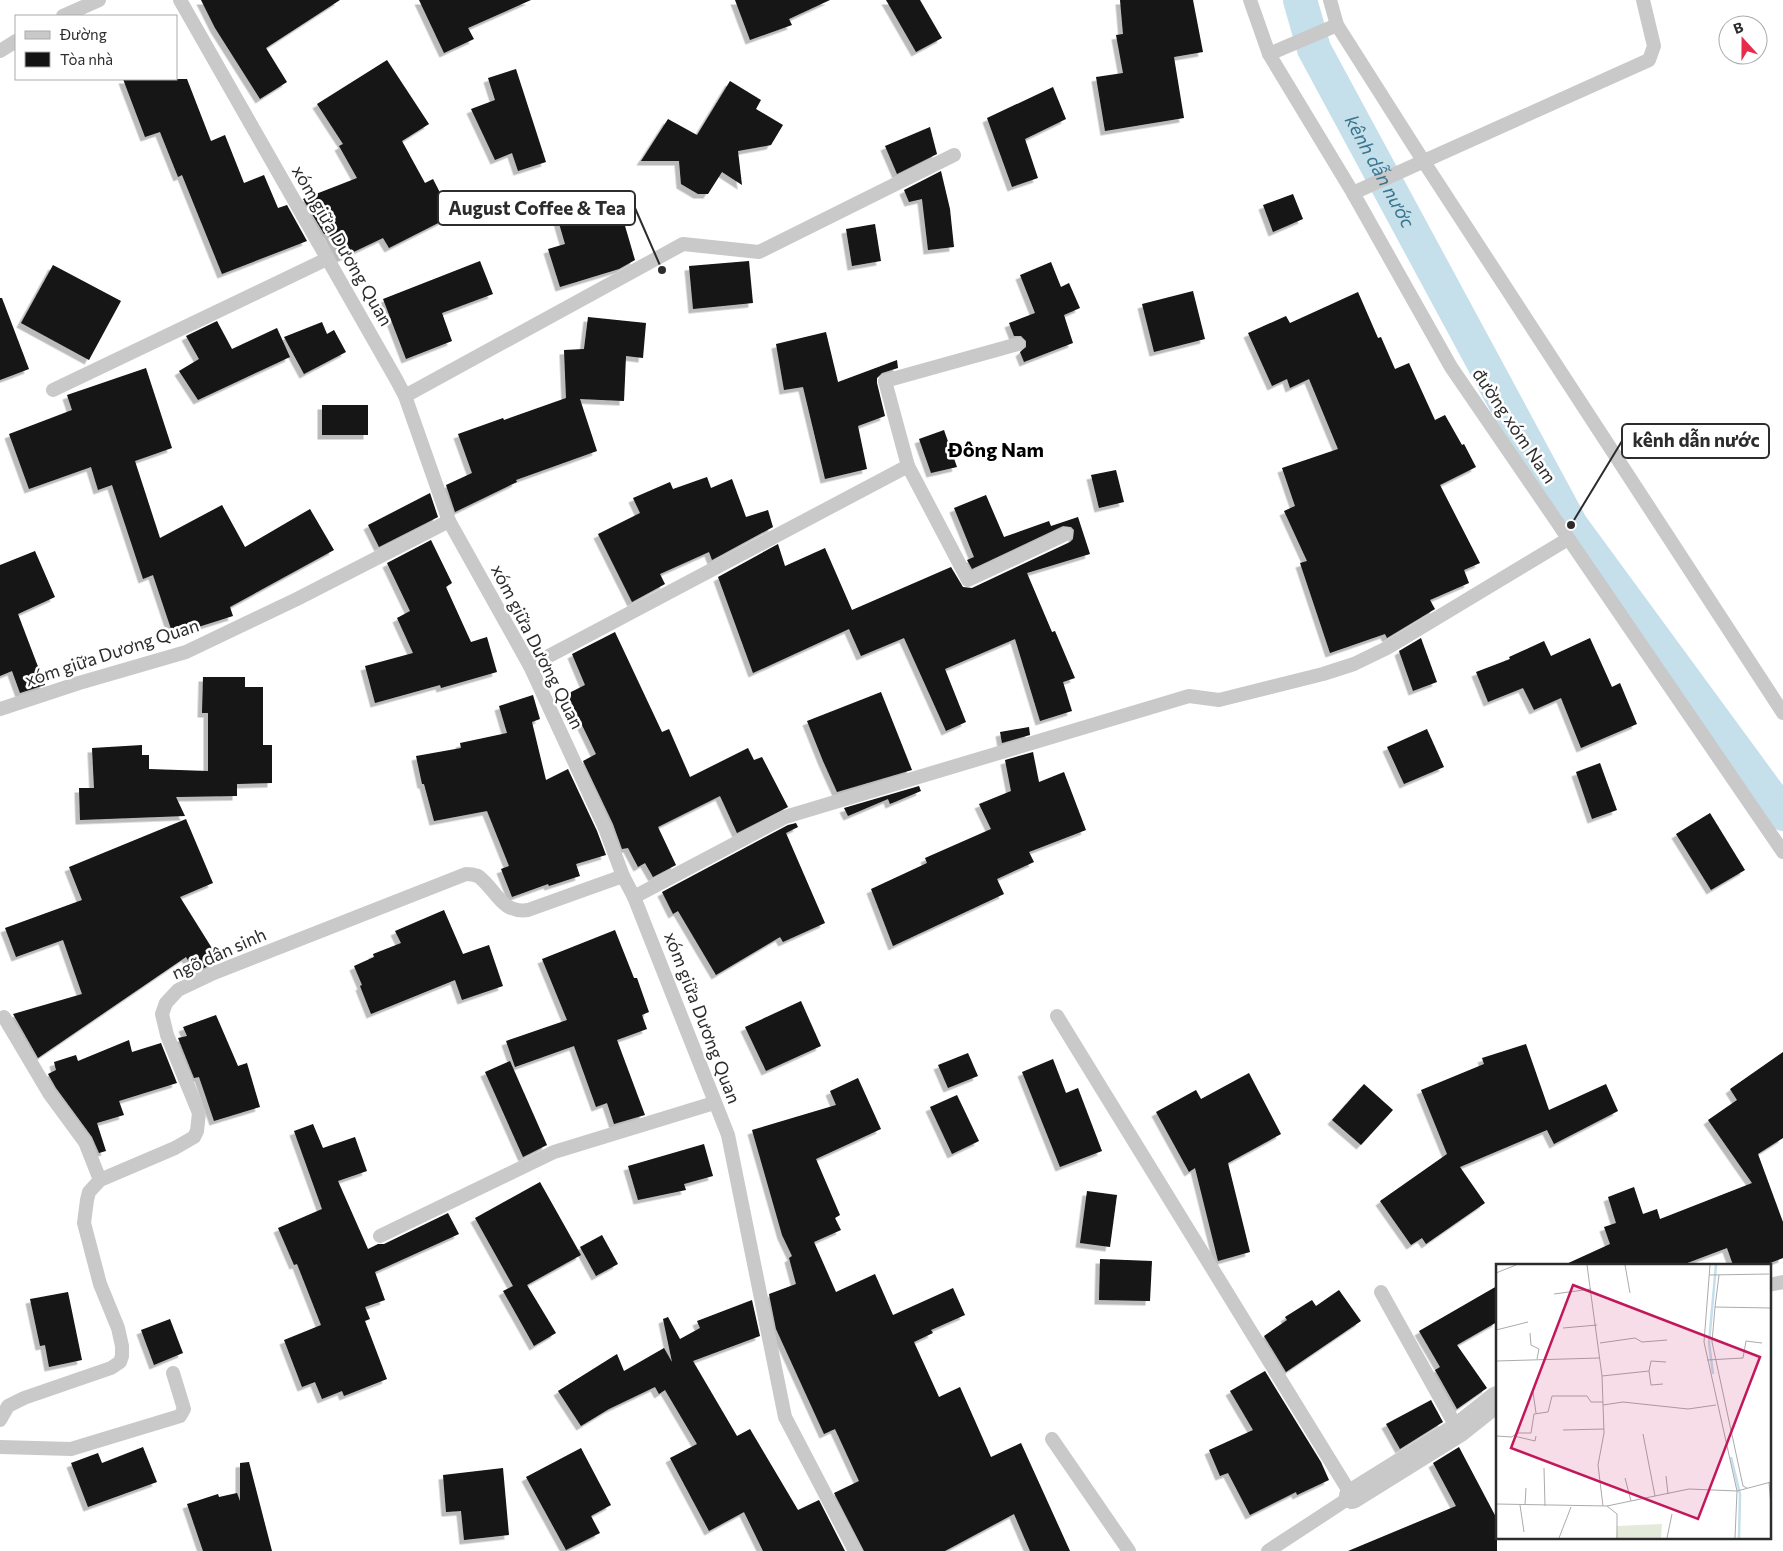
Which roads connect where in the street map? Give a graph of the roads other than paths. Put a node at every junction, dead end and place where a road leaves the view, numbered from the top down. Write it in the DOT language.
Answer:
graph roads {
  1 [pos="100,0"];
  2 [pos="180,0"];
  3 [pos="1250,0"];
  4 [pos="1330,0"];
  5 [pos="1643,0"];
  6 [pos="64,15"];
  7 [pos="1337,24"];
  8 [pos="15,42"];
  9 [pos="0,51"];
  10 [pos="1269,54"];
  11 [pos="954,155"];
  12 [pos="1424,162"];
  13 [pos="1357,191"];
  14 [pos="327,258"];
  15 [pos="1018,344"];
  16 [pos="54,390"];
  17 [pos="405,396"];
  18 [pos="908,466"];
  19 [pos="449,521"];
  20 [pos="1066,534"];
  21 [pos="1568,539"];
  22 [pos="530,666"];
  23 [pos="0,709"];
  24 [pos="1783,713"];
  25 [pos="1783,852"];
  26 [pos="624,876"];
  27 [pos="634,897"];
  28 [pos="1057,1016"];
  29 [pos="4,1017"];
  30 [pos="714,1103"];
  31 [pos="100,1180"];
  32 [pos="380,1236"];
  33 [pos="1783,1282"];
  34 [pos="1770,1285"];
  35 [pos="1381,1292"];
  36 [pos="173,1373"];
  37 [pos="1496,1400"];
  38 [pos="0,1420"];
  39 [pos="1458,1430"];
  40 [pos="1052,1439"];
  41 [pos="0,1447"];
  42 [pos="1352,1496"];
  43 [pos="855,1551"];
  44 [pos="1129,1551"];
  45 [pos="1268,1551"];
  1 -- 6 [label="lane"];
  2 -- 14 [label="lane, xóm giữa Dương Quan"];
  3 -- 10 [label="lane, đường xóm Nam"];
  4 -- 7 [label="lane"];
  5 -- 12 [label="lane"];
  7 -- 10 [label="lane"];
  7 -- 12 [label="lane"];
  8 -- 9 [label="lane"];
  10 -- 13 [label="lane, đường xóm Nam"];
  11 -- 17 [label="lane"];
  12 -- 13 [label="lane"];
  12 -- 24 [label="lane"];
  13 -- 21 [label="lane, đường xóm Nam"];
  14 -- 16 [label="lane"];
  14 -- 17 [label="lane, xóm giữa Dương Quan"];
  15 -- 18 [label="lane"];
  17 -- 19 [label="lane, xóm giữa Dương Quan"];
  18 -- 20 [label="lane"];
  18 -- 22 [label="lane"];
  19 -- 22 [label="lane, xóm giữa Dương Quan"];
  19 -- 23 [label="lane, xóm giữa Dương Quan"];
  21 -- 25 [label="lane, đường xóm Nam"];
  21 -- 27 [label="lane"];
  22 -- 26 [label="lane, xóm giữa Dương Quan"];
  26 -- 27 [label="lane, xóm giữa Dương Quan"];
  26 -- 31 [label="lane, ngõ dân sinh"];
  27 -- 30 [label="lane, xóm giữa Dương Quan"];
  28 -- 42 [label="lane"];
  29 -- 31 [label="lane"];
  30 -- 32 [label="lane"];
  30 -- 43 [label="lane, xóm giữa Dương Quan"];
  31 -- 38 [label="lane"];
  33 -- 34 [label="lane"];
  35 -- 39 [label="lane"];
  36 -- 41 [label="lane"];
  37 -- 39 [label="street"];
  39 -- 42 [label="street"];
  40 -- 44 [label="lane"];
  42 -- 45 [label="lane"];
}
